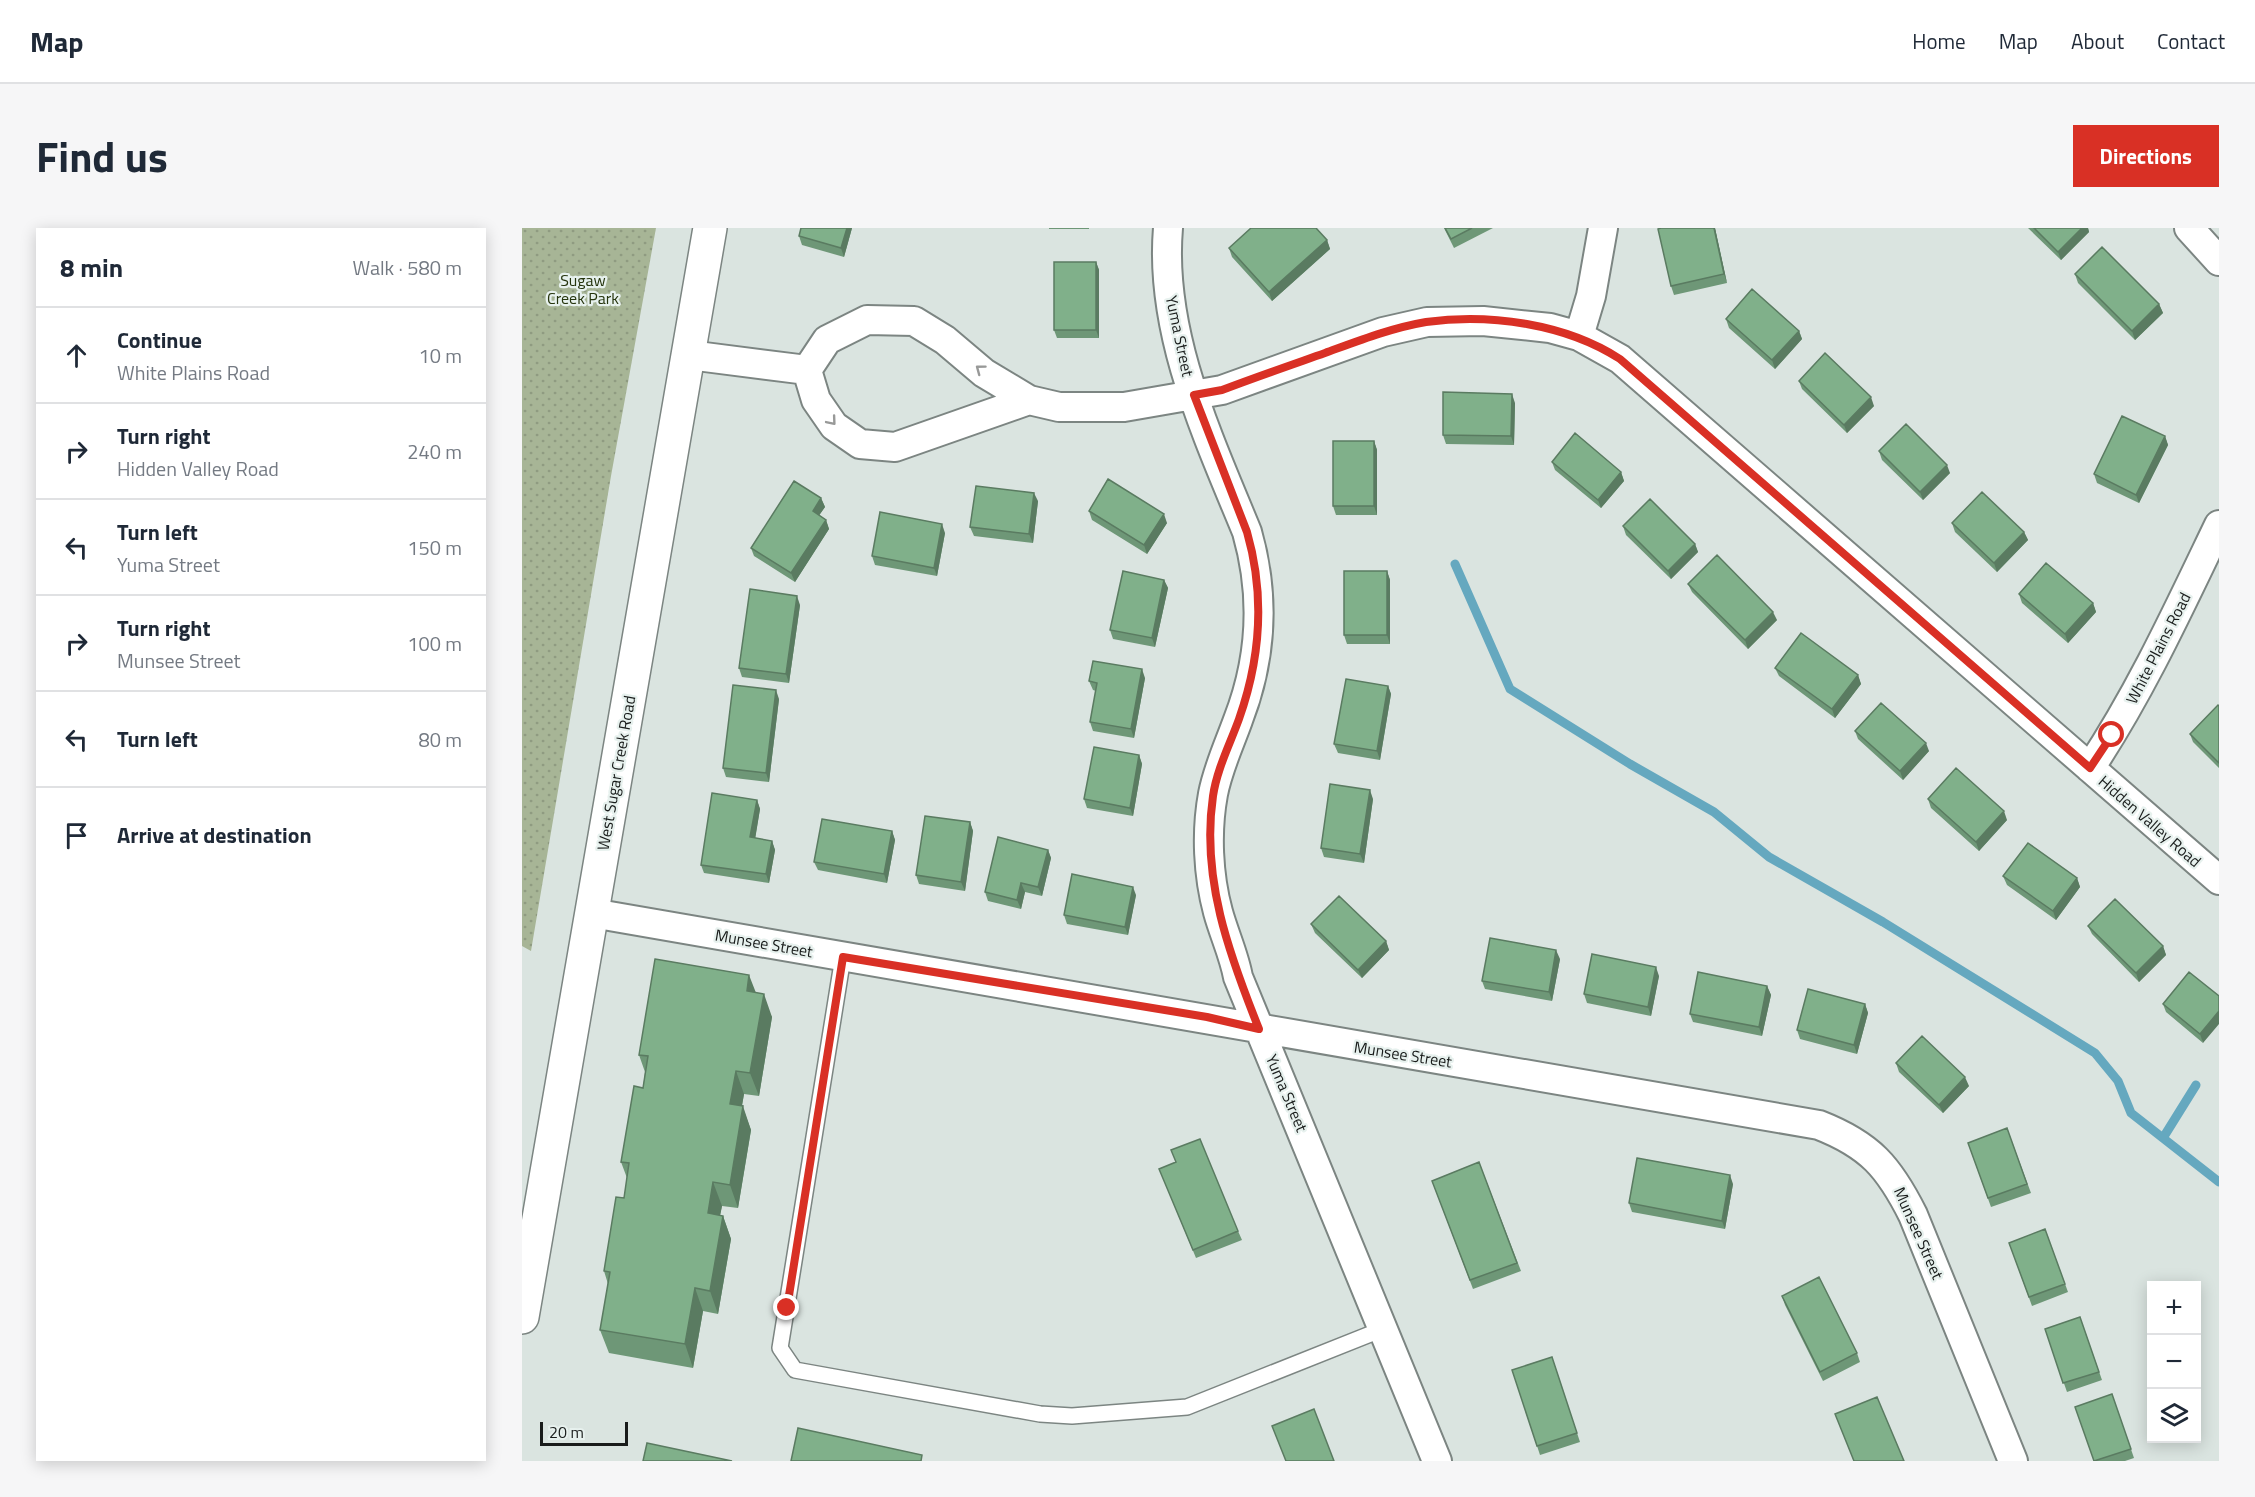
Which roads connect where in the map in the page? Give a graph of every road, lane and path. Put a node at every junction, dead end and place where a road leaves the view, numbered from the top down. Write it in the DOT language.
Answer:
graph roads {
  1 [pos="711,228"];
  2 [pos="1168,228"];
  3 [pos="1603,228"];
  4 [pos="2189,228"];
  5 [pos="2219,261"];
  6 [pos="1579,336"];
  7 [pos="689,355"];
  8 [pos="807,370"];
  9 [pos="1194,395"];
  10 [pos="1029,400"];
  11 [pos="2219,525"];
  12 [pos="2090,768"];
  13 [pos="2219,880"];
  14 [pos="592,913"];
  15 [pos="843,957"];
  16 [pos="1259,1029"];
  17 [pos="522,1317"];
  18 [pos="1383,1329"];
  19 [pos="1437,1461"];
  20 [pos="2013,1461"];
  1 -- 7 [label="main road, West Sugar Creek Road"];
  2 -- 9 [label="street, Yuma Street"];
  3 -- 6 [label="street"];
  4 -- 5 [label="street"];
  6 -- 9 [label="street, Hidden Valley Road"];
  6 -- 12 [label="street, Hidden Valley Road"];
  7 -- 8 [label="street"];
  7 -- 14 [label="main road, West Sugar Creek Road"];
  10 -- 8 [label="street, Hidden Valley Road, one-way"];
  8 -- 10 [label="street, one-way"];
  9 -- 10 [label="street, Hidden Valley Road"];
  9 -- 16 [label="street, Yuma Street"];
  11 -- 12 [label="street, White Plains Road"];
  12 -- 13 [label="street, Hidden Valley Road"];
  14 -- 15 [label="street, Munsee Street"];
  14 -- 17 [label="main road, West Sugar Creek Road"];
  15 -- 16 [label="street, Munsee Street"];
  15 -- 18 [label="lane"];
  16 -- 18 [label="street, Yuma Street"];
  16 -- 20 [label="street, Munsee Street"];
  18 -- 19 [label="street, Yuma Street"];
}
